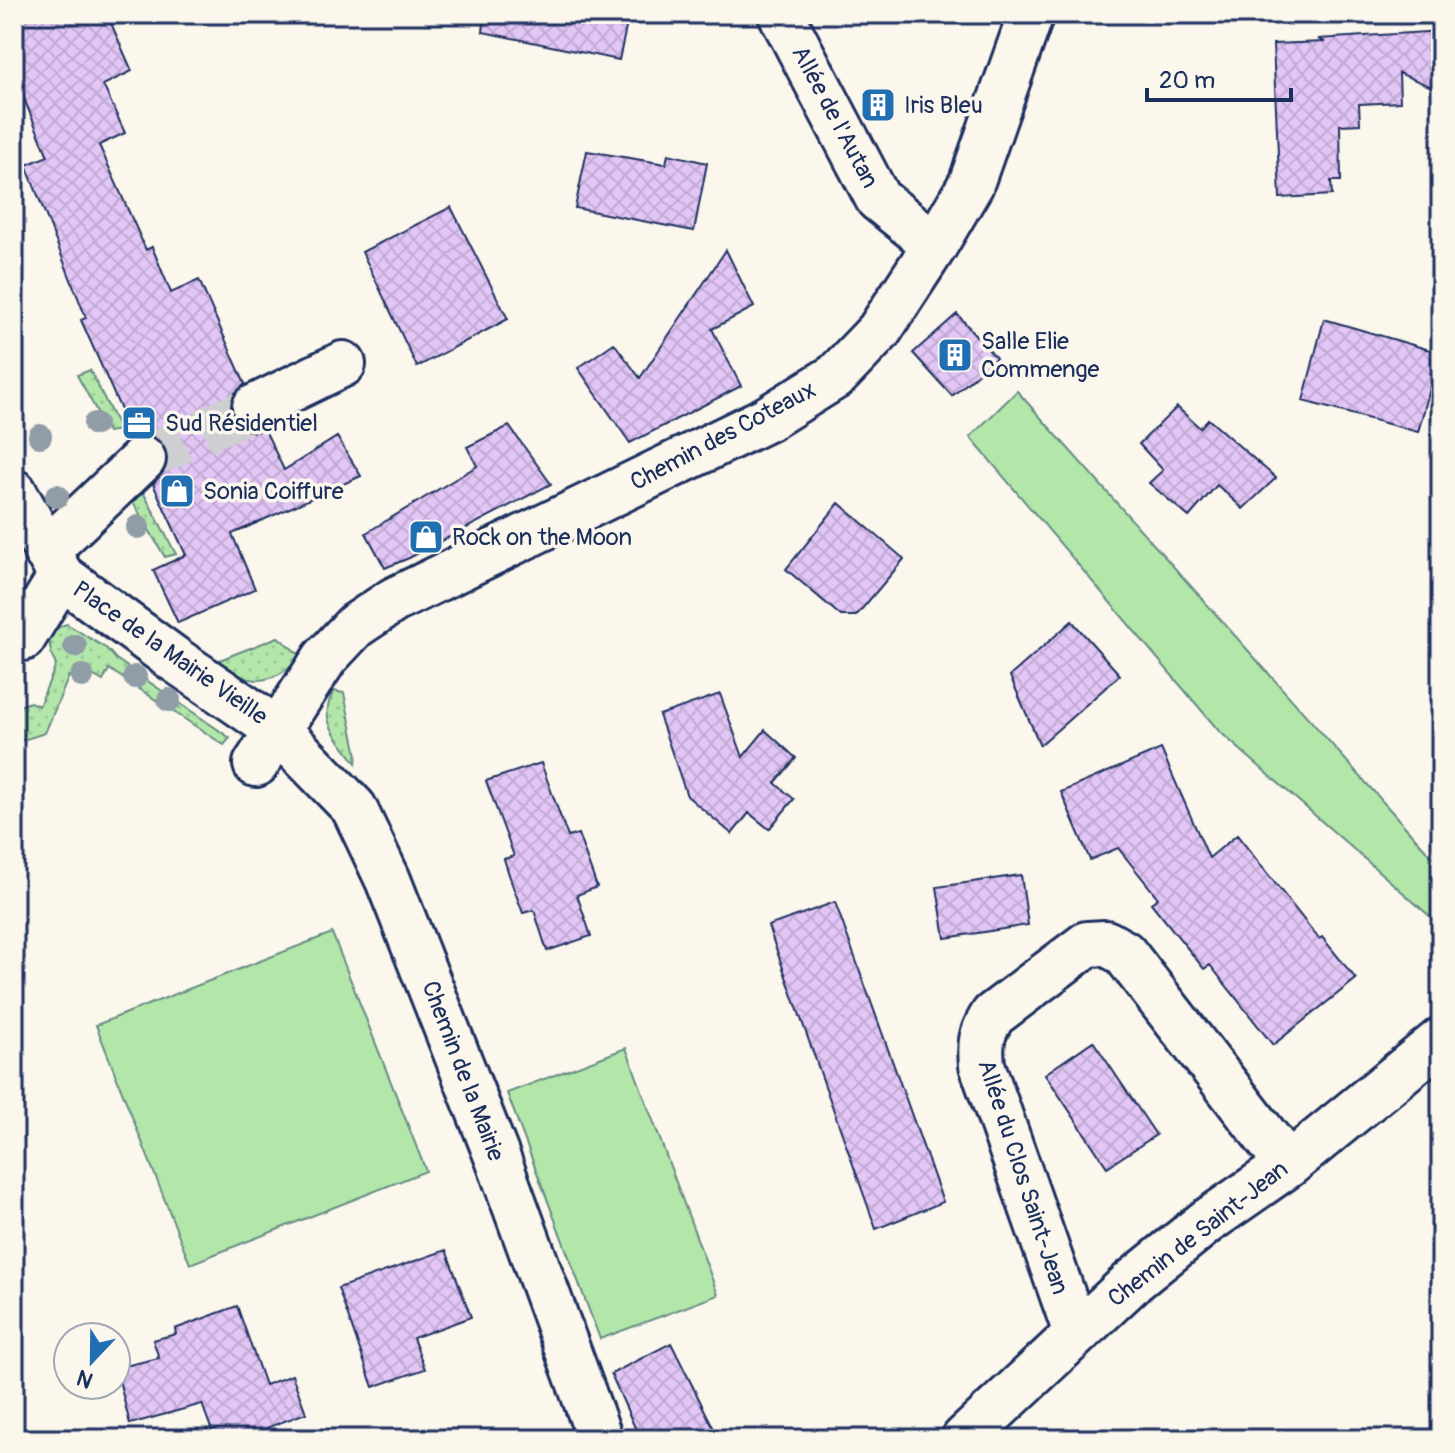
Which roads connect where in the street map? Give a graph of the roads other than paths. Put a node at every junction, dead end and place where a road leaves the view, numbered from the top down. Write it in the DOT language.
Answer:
graph roads {
  1 [pos="781,14"];
  2 [pos="1031,14"];
  3 [pos="935,245"];
  4 [pos="343,364"];
  5 [pos="255,407"];
  6 [pos="143,459"];
  7 [pos="14,492"];
  8 [pos="54,564"];
  9 [pos="23,638"];
  10 [pos="268,747"];
  11 [pos="1441,1040"];
  12 [pos="1288,1165"];
  13 [pos="1076,1333"];
  14 [pos="600,1439"];
  15 [pos="964,1439"];
  1 -- 3 [label="street, Allée de l'Autan"];
  2 -- 3 [label="street, Chemin des Coteaux"];
  3 -- 10 [label="street, Chemin des Coteaux"];
  4 -- 5 [label="street"];
  6 -- 8 [label="street"];
  7 -- 8 [label="street, Place de la Mairie Vieille"];
  8 -- 9 [label="street"];
  8 -- 10 [label="street, Place de la Mairie Vieille"];
  10 -- 14 [label="street, Chemin de la Mairie"];
  11 -- 12 [label="street, Chemin de Saint-Jean"];
  12 -- 13 [label="street, Chemin de Saint-Jean"];
  12 -- 13 [label="street, Allée du Clos Saint-Jean"];
  13 -- 15 [label="street, Chemin de Saint-Jean"];
}
